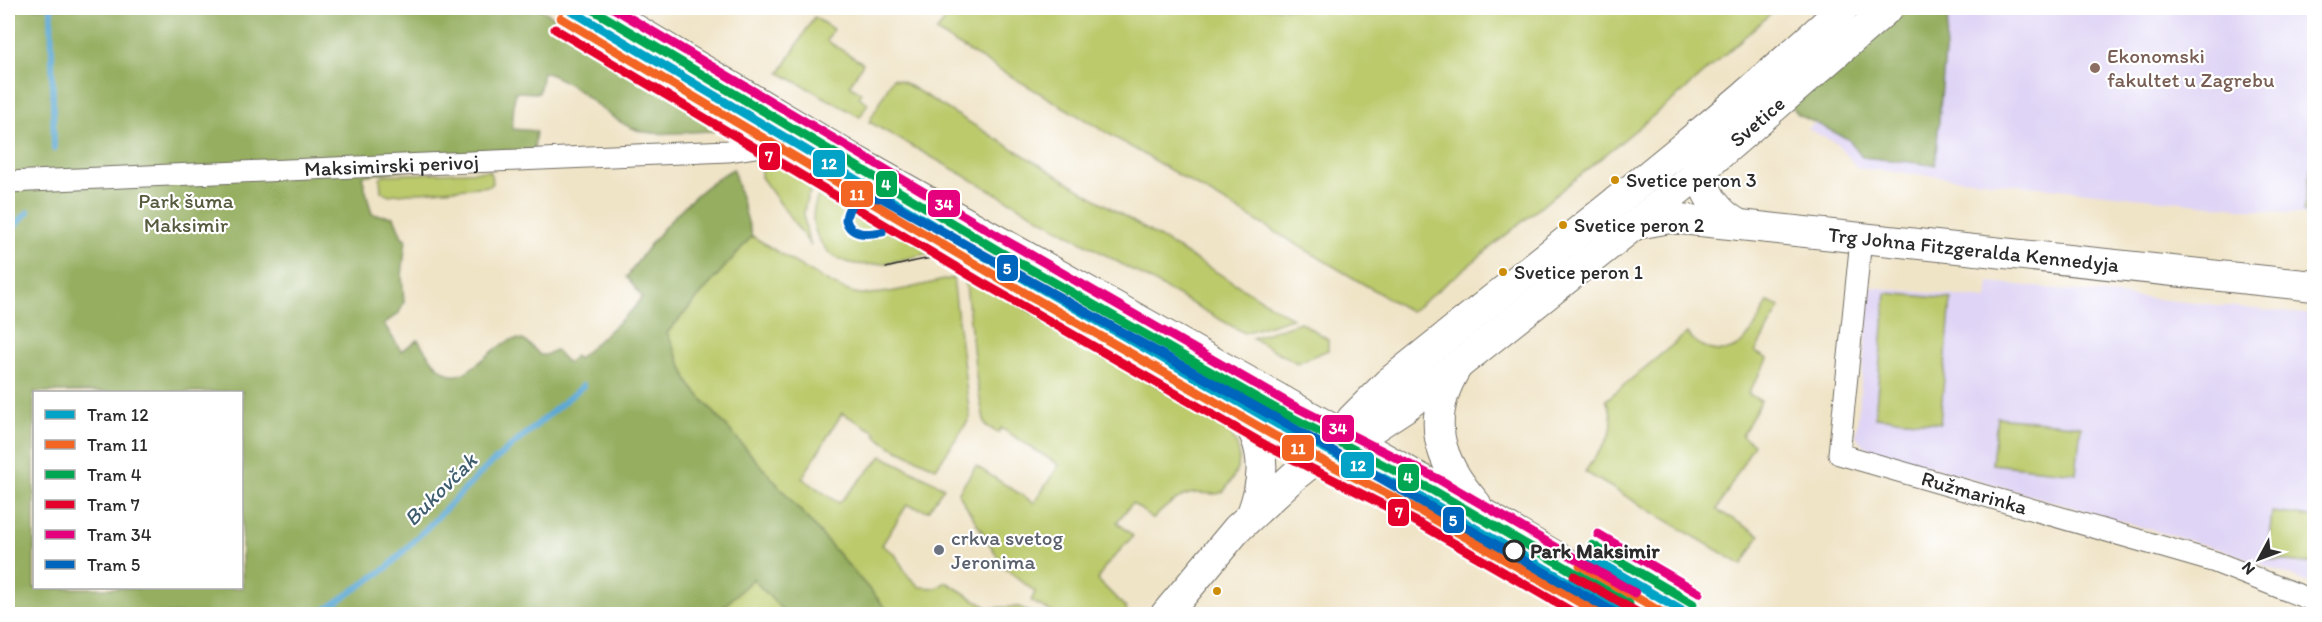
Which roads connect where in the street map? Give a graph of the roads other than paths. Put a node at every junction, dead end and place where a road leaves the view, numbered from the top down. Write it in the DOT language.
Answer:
graph roads {
  1 [pos="599,8"];
  2 [pos="1843,8"];
  3 [pos="1888,8"];
  4 [pos="1698,134"];
  5 [pos="776,144"];
  6 [pos="1700,173"];
  7 [pos="8,182"];
  8 [pos="1636,224"];
  9 [pos="1740,225"];
  10 [pos="1861,239"];
  11 [pos="2314,286"];
  12 [pos="1176,342"];
  13 [pos="1457,365"];
  14 [pos="1344,436"];
  15 [pos="1252,514"];
  16 [pos="1485,515"];
  17 [pos="2314,601"];
  18 [pos="1166,615"];
  19 [pos="1654,615"];
  1 -- 12 [label="main road"];
  2 -- 4 [label="main road, Svetice"];
  3 -- 6 [label="main road, Svetice"];
  4 -- 6 [label="main road"];
  4 -- 14 [label="main road, Svetice"];
  5 -- 7 [label="street, Maksimirski perivoj"];
  6 -- 8 [label="main road, Svetice"];
  6 -- 9 [label="main road"];
  8 -- 9 [label="main road, Trg Johna Fitzgeralda Kennedyja"];
  8 -- 13 [label="main road, Svetice"];
  9 -- 10 [label="main road, Trg Johna Fitzgeralda Kennedyja"];
  10 -- 11 [label="main road, Trg Johna Fitzgeralda Kennedyja"];
  10 -- 17 [label="street, Ružmarinka"];
  12 -- 14 [label="main road"];
  12 -- 15 [label="main road"];
  13 -- 14 [label="main road, Svetice"];
  13 -- 16 [label="main road"];
  14 -- 15 [label="main road"];
  14 -- 16 [label="main road"];
  15 -- 18 [label="main road"];
  16 -- 19 [label="main road"];
}
